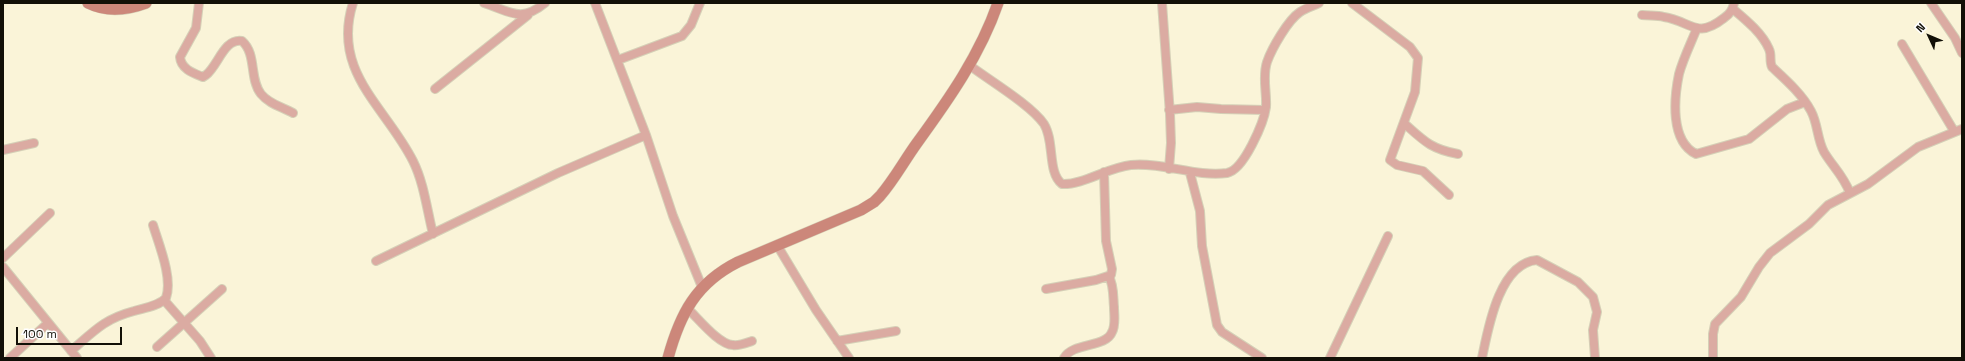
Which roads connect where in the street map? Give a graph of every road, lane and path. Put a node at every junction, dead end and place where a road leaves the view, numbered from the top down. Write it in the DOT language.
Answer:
graph roads {
  1 [pos="88,3"];
  2 [pos="146,3"];
  3 [pos="199,3"];
  4 [pos="353,3"];
  5 [pos="484,3"];
  6 [pos="544,3"];
  7 [pos="595,3"];
  8 [pos="700,3"];
  9 [pos="998,3"];
  10 [pos="1162,3"];
  11 [pos="1319,3"];
  12 [pos="1352,3"];
  13 [pos="1931,3"];
  14 [pos="1733,6"];
  15 [pos="528,15"];
  16 [pos="1642,15"];
  17 [pos="1697,28"];
  18 [pos="1902,44"];
  19 [pos="1962,53"];
  20 [pos="618,60"];
  21 [pos="970,65"];
  22 [pos="435,89"];
  23 [pos="1805,102"];
  24 [pos="1169,110"];
  25 [pos="1265,110"];
  26 [pos="293,113"];
  27 [pos="1405,124"];
  28 [pos="1958,130"];
  29 [pos="646,135"];
  30 [pos="34,144"];
  31 [pos="3,150"];
  32 [pos="1458,154"];
  33 [pos="1169,169"];
  34 [pos="1104,172"];
  35 [pos="1190,173"];
  36 [pos="1850,193"];
  37 [pos="1449,195"];
  38 [pos="50,213"];
  39 [pos="153,225"];
  40 [pos="433,234"];
  41 [pos="1388,236"];
  42 [pos="777,245"];
  43 [pos="3,258"];
  44 [pos="376,261"];
  45 [pos="3,267"];
  46 [pos="1109,277"];
  47 [pos="702,287"];
  48 [pos="222,289"];
  49 [pos="1046,289"];
  50 [pos="164,300"];
  51 [pos="687,308"];
  52 [pos="184,322"];
  53 [pos="48,323"];
  54 [pos="896,331"];
  55 [pos="752,341"];
  56 [pos="837,342"];
  57 [pos="157,346"];
  58 [pos="71,351"];
  59 [pos="10,358"];
  60 [pos="77,358"];
  61 [pos="211,358"];
  62 [pos="668,358"];
  63 [pos="849,358"];
  64 [pos="1064,358"];
  65 [pos="1262,358"];
  66 [pos="1330,358"];
  67 [pos="1482,358"];
  68 [pos="1595,358"];
  69 [pos="1713,358"];
  1 -- 2 [label="street"];
  3 -- 26 [label="street"];
  4 -- 40 [label="street"];
  5 -- 15 [label="street"];
  6 -- 15 [label="street"];
  7 -- 20 [label="street"];
  8 -- 20 [label="street"];
  9 -- 21 [label="street"];
  10 -- 24 [label="street"];
  11 -- 25 [label="street"];
  12 -- 27 [label="street"];
  13 -- 19 [label="street"];
  14 -- 17 [label="street"];
  14 -- 23 [label="street"];
  15 -- 22 [label="street"];
  16 -- 17 [label="street"];
  17 -- 23 [label="street"];
  18 -- 28 [label="street"];
  20 -- 29 [label="street"];
  21 -- 34 [label="street"];
  21 -- 42 [label="street"];
  23 -- 36 [label="street"];
  24 -- 25 [label="street"];
  24 -- 33 [label="street"];
  25 -- 35 [label="street"];
  27 -- 32 [label="street"];
  27 -- 37 [label="street"];
  28 -- 36 [label="street"];
  29 -- 40 [label="street"];
  29 -- 47 [label="street"];
  30 -- 31 [label="street"];
  33 -- 34 [label="street"];
  33 -- 35 [label="street"];
  34 -- 46 [label="street"];
  35 -- 65 [label="street"];
  36 -- 69 [label="street"];
  38 -- 43 [label="street"];
  39 -- 50 [label="street"];
  40 -- 44 [label="street"];
  41 -- 66 [label="street"];
  42 -- 47 [label="street"];
  42 -- 56 [label="street"];
  45 -- 53 [label="street"];
  46 -- 49 [label="street"];
  46 -- 64 [label="street"];
  47 -- 51 [label="street"];
  48 -- 52 [label="street"];
  50 -- 52 [label="street"];
  50 -- 58 [label="street"];
  51 -- 55 [label="street"];
  51 -- 62 [label="street"];
  52 -- 57 [label="street"];
  52 -- 61 [label="street"];
  53 -- 58 [label="street"];
  53 -- 59 [label="street"];
  54 -- 56 [label="street"];
  56 -- 63 [label="street"];
  58 -- 60 [label="street"];
  67 -- 68 [label="street"];
}
